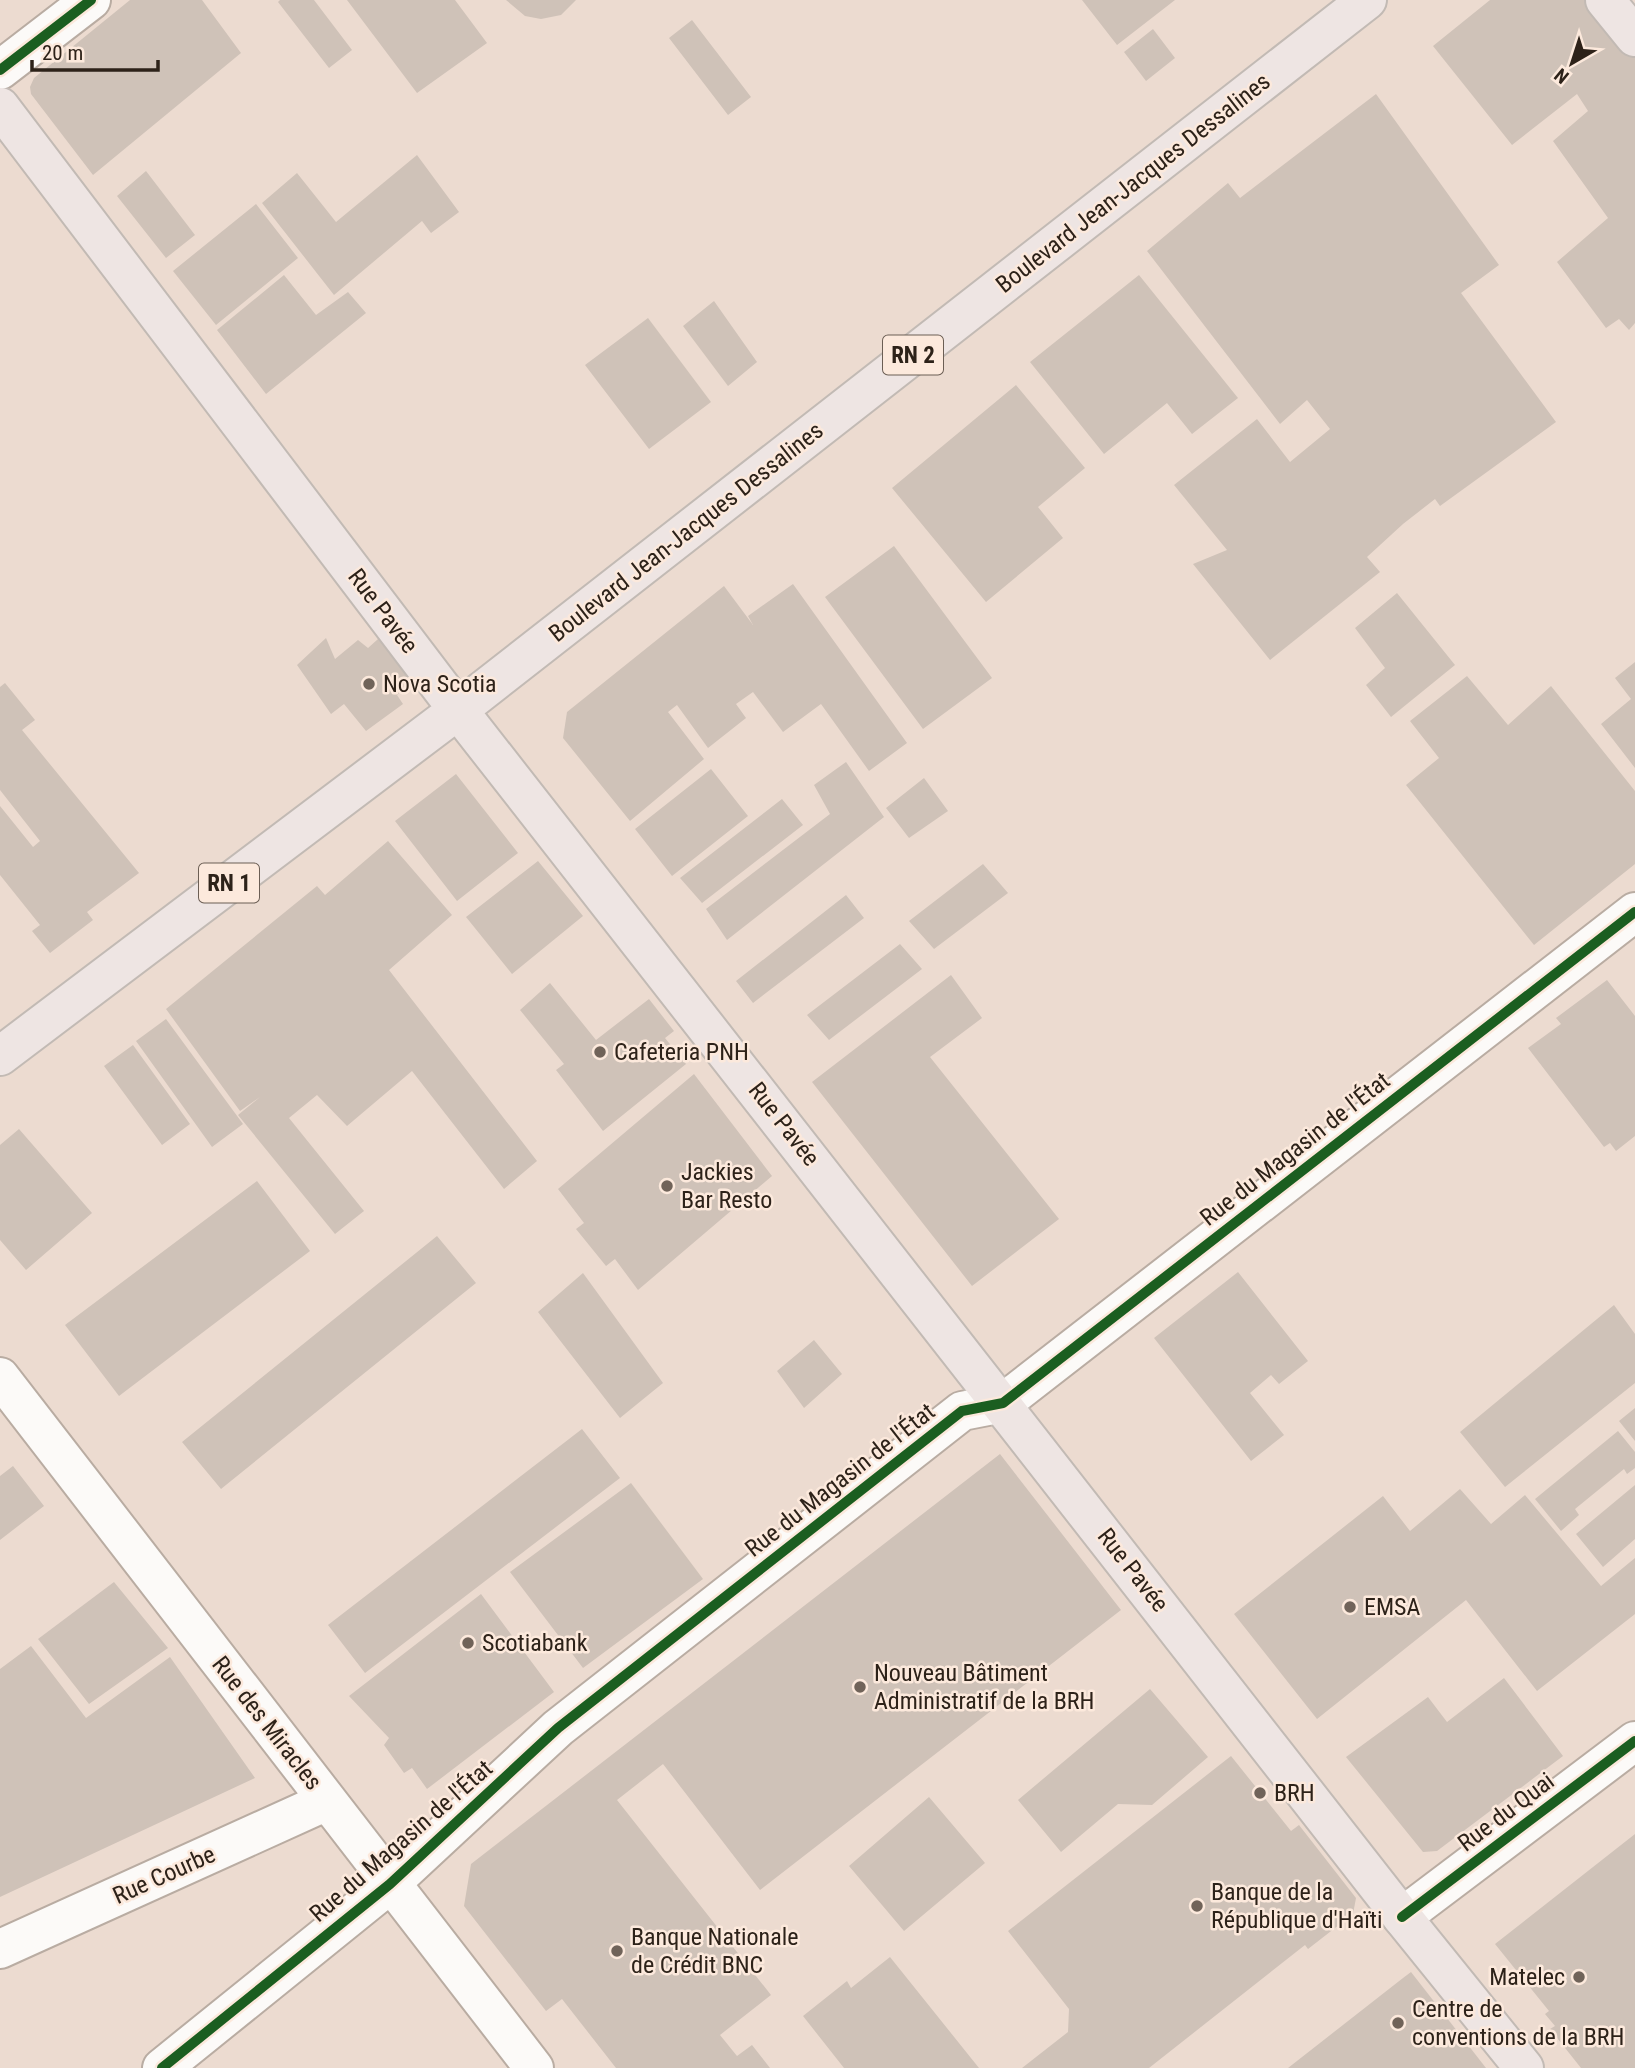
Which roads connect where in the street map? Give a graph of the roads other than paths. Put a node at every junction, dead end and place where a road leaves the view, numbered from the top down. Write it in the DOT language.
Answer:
graph roads {
  1 [pos="91,0"];
  2 [pos="1367,0"];
  3 [pos="1605,0"];
  4 [pos="1635,37"];
  5 [pos="0,70"];
  6 [pos="0,107"];
  7 [pos="458,710"];
  8 [pos="1635,912"];
  9 [pos="0,1056"];
  10 [pos="0,1377"];
  11 [pos="1003,1403"];
  12 [pos="1635,1741"];
  13 [pos="327,1801"];
  14 [pos="390,1884"];
  15 [pos="1402,1917"];
  16 [pos="0,1949"];
  17 [pos="162,2068"];
  18 [pos="534,2068"];
  19 [pos="1524,2068"];
  1 -- 5 [label="street"];
  2 -- 7 [label="main road, Boulevard Jean-Jacques Dessalines / RN 2"];
  3 -- 4 [label="main road"];
  6 -- 7 [label="main road, Rue Pavée"];
  7 -- 9 [label="main road, Boulevard Jean-Jacques Dessalines / RN 1"];
  7 -- 11 [label="main road, Rue Pavée"];
  8 -- 11 [label="street, Rue du Magasin de l'État"];
  10 -- 13 [label="street, Rue des Miracles"];
  11 -- 14 [label="street, Rue du Magasin de l'État"];
  11 -- 15 [label="main road, Rue Pavée"];
  12 -- 15 [label="street, Rue du Quai"];
  13 -- 14 [label="street, Rue des Miracles"];
  13 -- 16 [label="street, Rue Courbe"];
  14 -- 17 [label="street, Rue du Magasin de l'État"];
  14 -- 18 [label="street, Rue des Miracles"];
  15 -- 19 [label="main road, Rue Pavée"];
}
